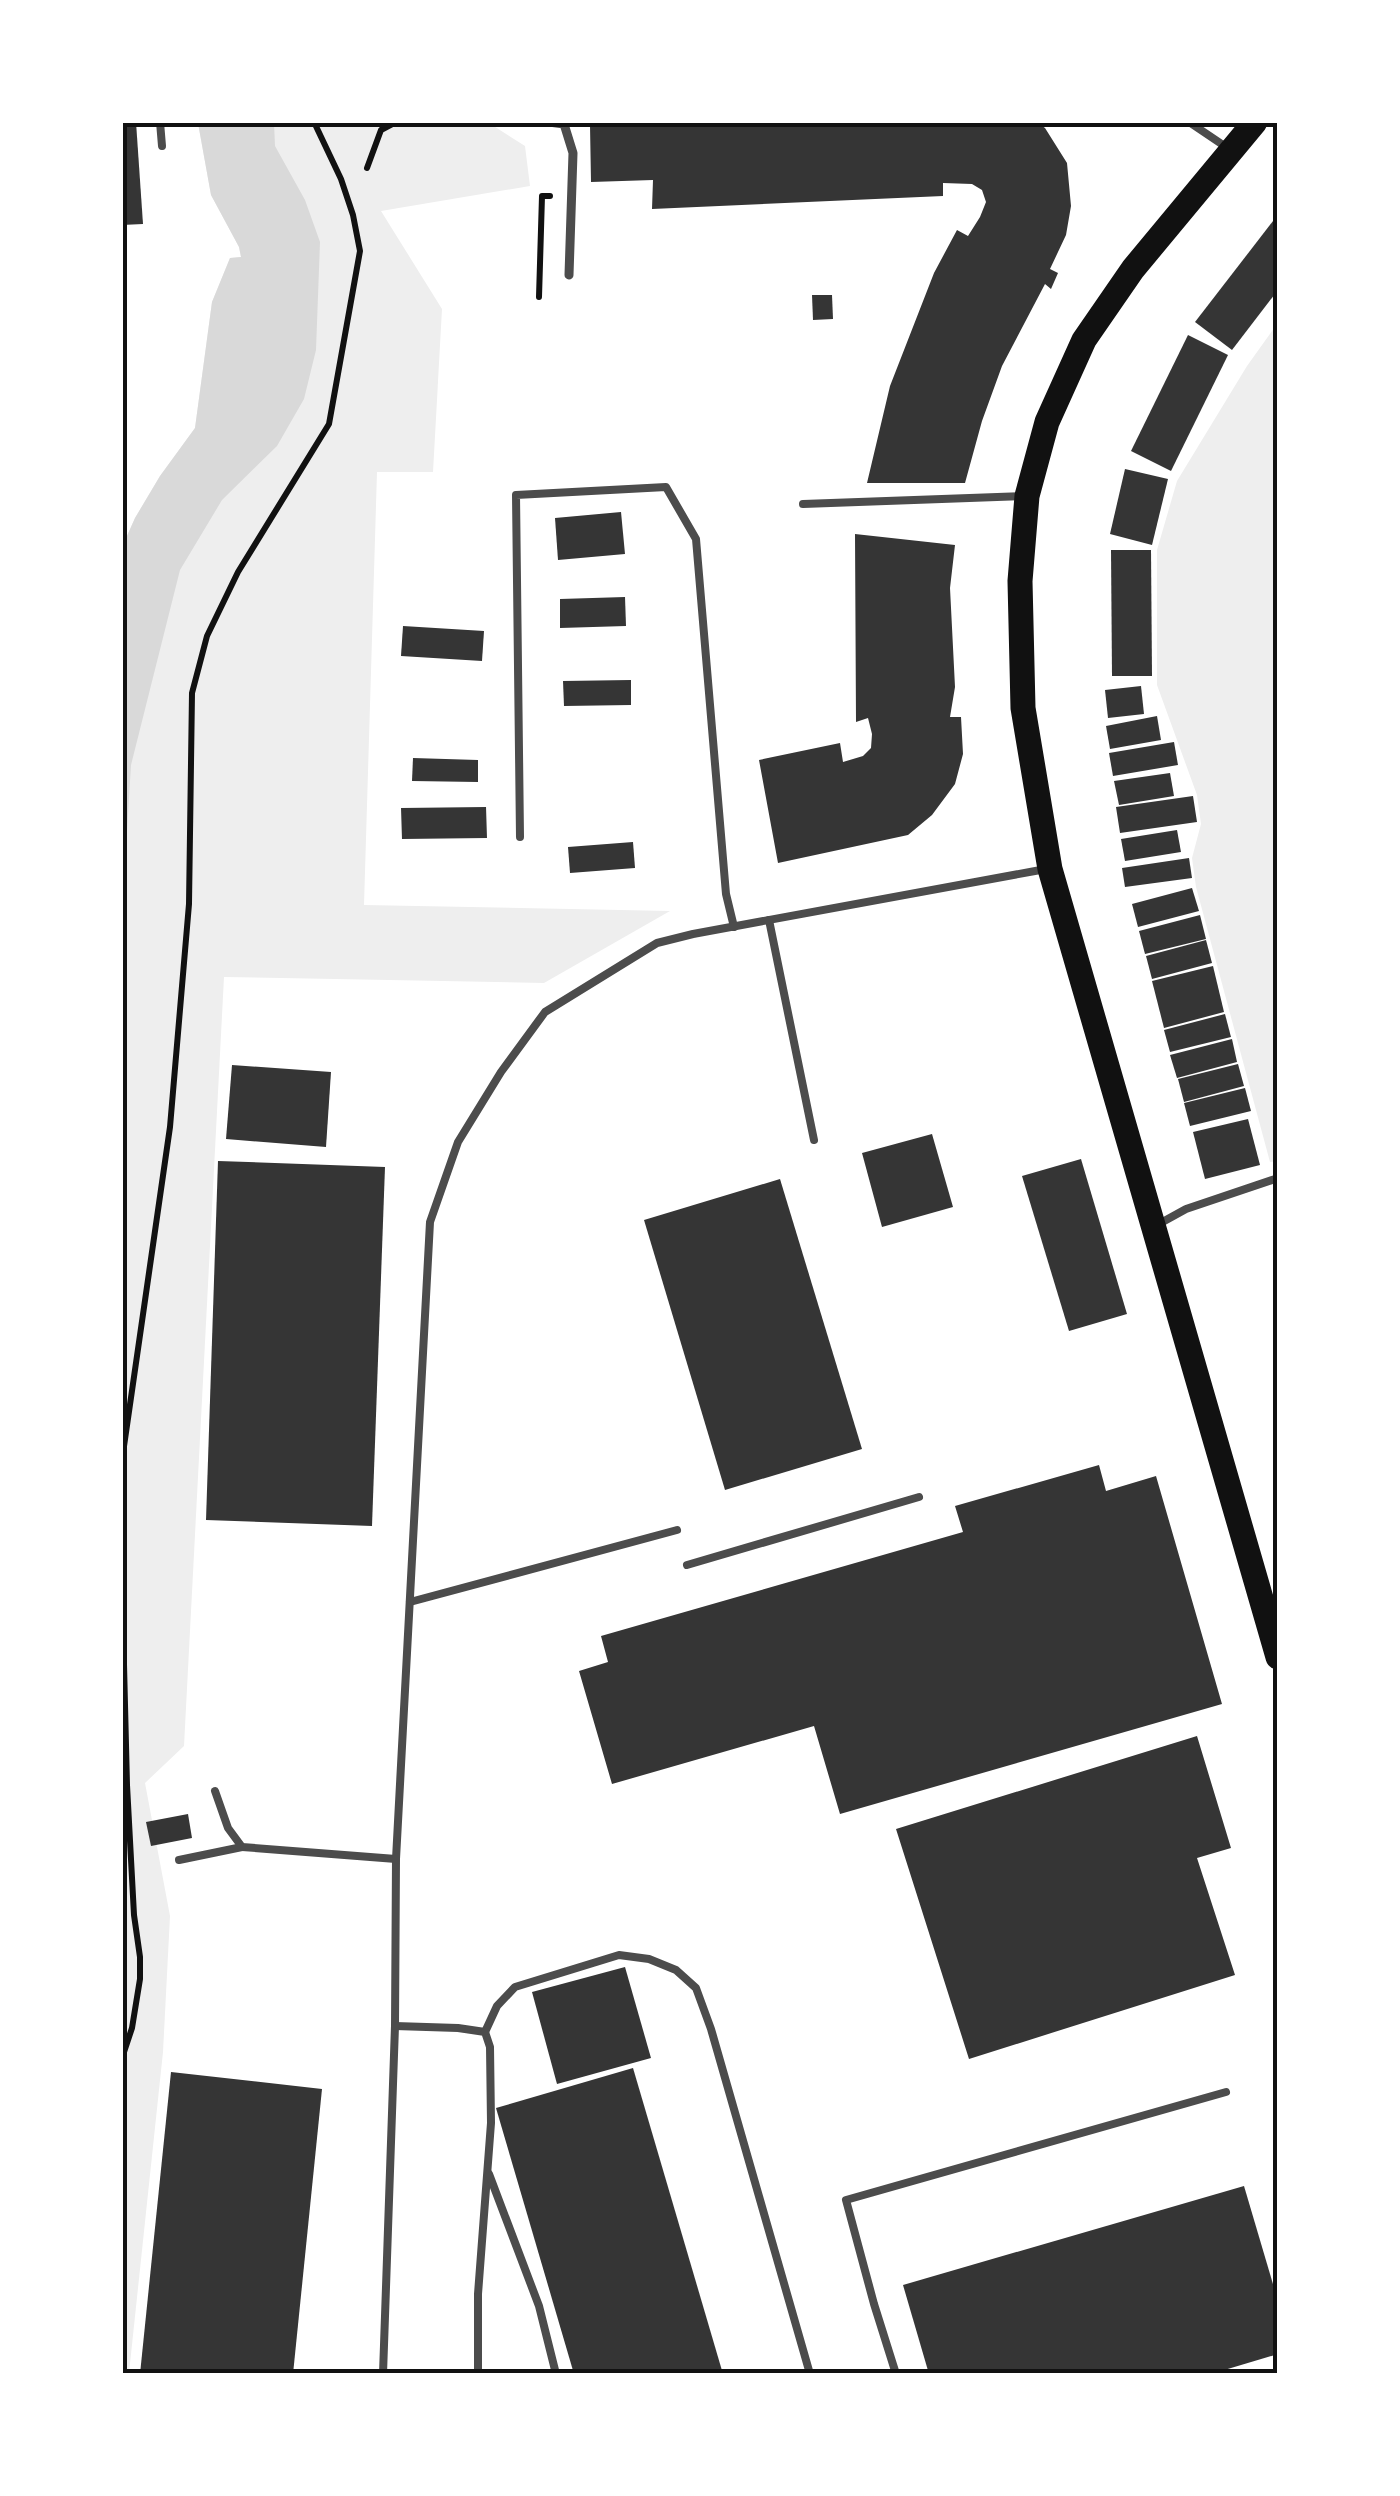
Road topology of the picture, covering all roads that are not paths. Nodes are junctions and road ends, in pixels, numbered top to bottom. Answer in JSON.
{"nodes":[{"id":1,"x":160,"y":122,"type":"edge"},
{"id":2,"x":549,"y":122,"type":"edge"},
{"id":3,"x":1189,"y":122,"type":"edge"},
{"id":4,"x":1255,"y":122,"type":"edge"},
{"id":5,"x":162,"y":146,"type":"dead end"},
{"id":6,"x":1232,"y":151,"type":"junction"},
{"id":7,"x":569,"y":275,"type":"dead end"},
{"id":8,"x":1027,"y":496,"type":"junction"},
{"id":9,"x":803,"y":504,"type":"dead end"},
{"id":10,"x":520,"y":837,"type":"dead end"},
{"id":11,"x":1050,"y":868,"type":"junction"},
{"id":12,"x":769,"y":920,"type":"junction"},
{"id":13,"x":734,"y":927,"type":"junction"},
{"id":14,"x":814,"y":1140,"type":"dead end"},
{"id":15,"x":1278,"y":1178,"type":"edge"},
{"id":16,"x":1152,"y":1228,"type":"junction"},
{"id":17,"x":920,"y":1497,"type":"dead end"},
{"id":18,"x":676,"y":1530,"type":"dead end"},
{"id":19,"x":687,"y":1565,"type":"dead end"},
{"id":20,"x":410,"y":1602,"type":"junction"},
{"id":21,"x":1278,"y":1657,"type":"edge"},
{"id":22,"x":215,"y":1791,"type":"dead end"},
{"id":23,"x":242,"y":1847,"type":"junction"},
{"id":24,"x":396,"y":1859,"type":"junction"},
{"id":25,"x":178,"y":1860,"type":"dead end"},
{"id":26,"x":396,"y":2026,"type":"junction"},
{"id":27,"x":484,"y":2032,"type":"junction"},
{"id":28,"x":1226,"y":2092,"type":"dead end"},
{"id":29,"x":487,"y":2170,"type":"junction"},
{"id":30,"x":383,"y":2374,"type":"edge"},
{"id":31,"x":478,"y":2374,"type":"edge"},
{"id":32,"x":556,"y":2374,"type":"edge"},
{"id":33,"x":810,"y":2374,"type":"edge"},
{"id":34,"x":896,"y":2374,"type":"edge"}],
"edges":[{"from":1,"to":5,"type":"lane"},
{"from":2,"to":7,"type":"street"},
{"from":3,"to":6,"type":"lane"},
{"from":4,"to":6,"type":"main road"},
{"from":6,"to":8,"type":"main road"},
{"from":8,"to":9,"type":"lane"},
{"from":8,"to":11,"type":"main road"},
{"from":10,"to":13,"type":"lane"},
{"from":11,"to":12,"type":"lane"},
{"from":11,"to":16,"type":"main road"},
{"from":12,"to":13,"type":"lane"},
{"from":12,"to":14,"type":"lane"},
{"from":13,"to":20,"type":"lane"},
{"from":15,"to":16,"type":"lane"},
{"from":16,"to":21,"type":"main road"},
{"from":17,"to":19,"type":"lane"},
{"from":18,"to":20,"type":"lane"},
{"from":20,"to":24,"type":"lane"},
{"from":22,"to":23,"type":"lane"},
{"from":23,"to":24,"type":"lane"},
{"from":23,"to":25,"type":"lane"},
{"from":24,"to":26,"type":"lane"},
{"from":26,"to":27,"type":"lane"},
{"from":26,"to":30,"type":"lane"},
{"from":27,"to":29,"type":"lane"},
{"from":27,"to":33,"type":"lane"},
{"from":28,"to":34,"type":"lane"},
{"from":29,"to":31,"type":"lane"},
{"from":29,"to":32,"type":"lane"}]}
